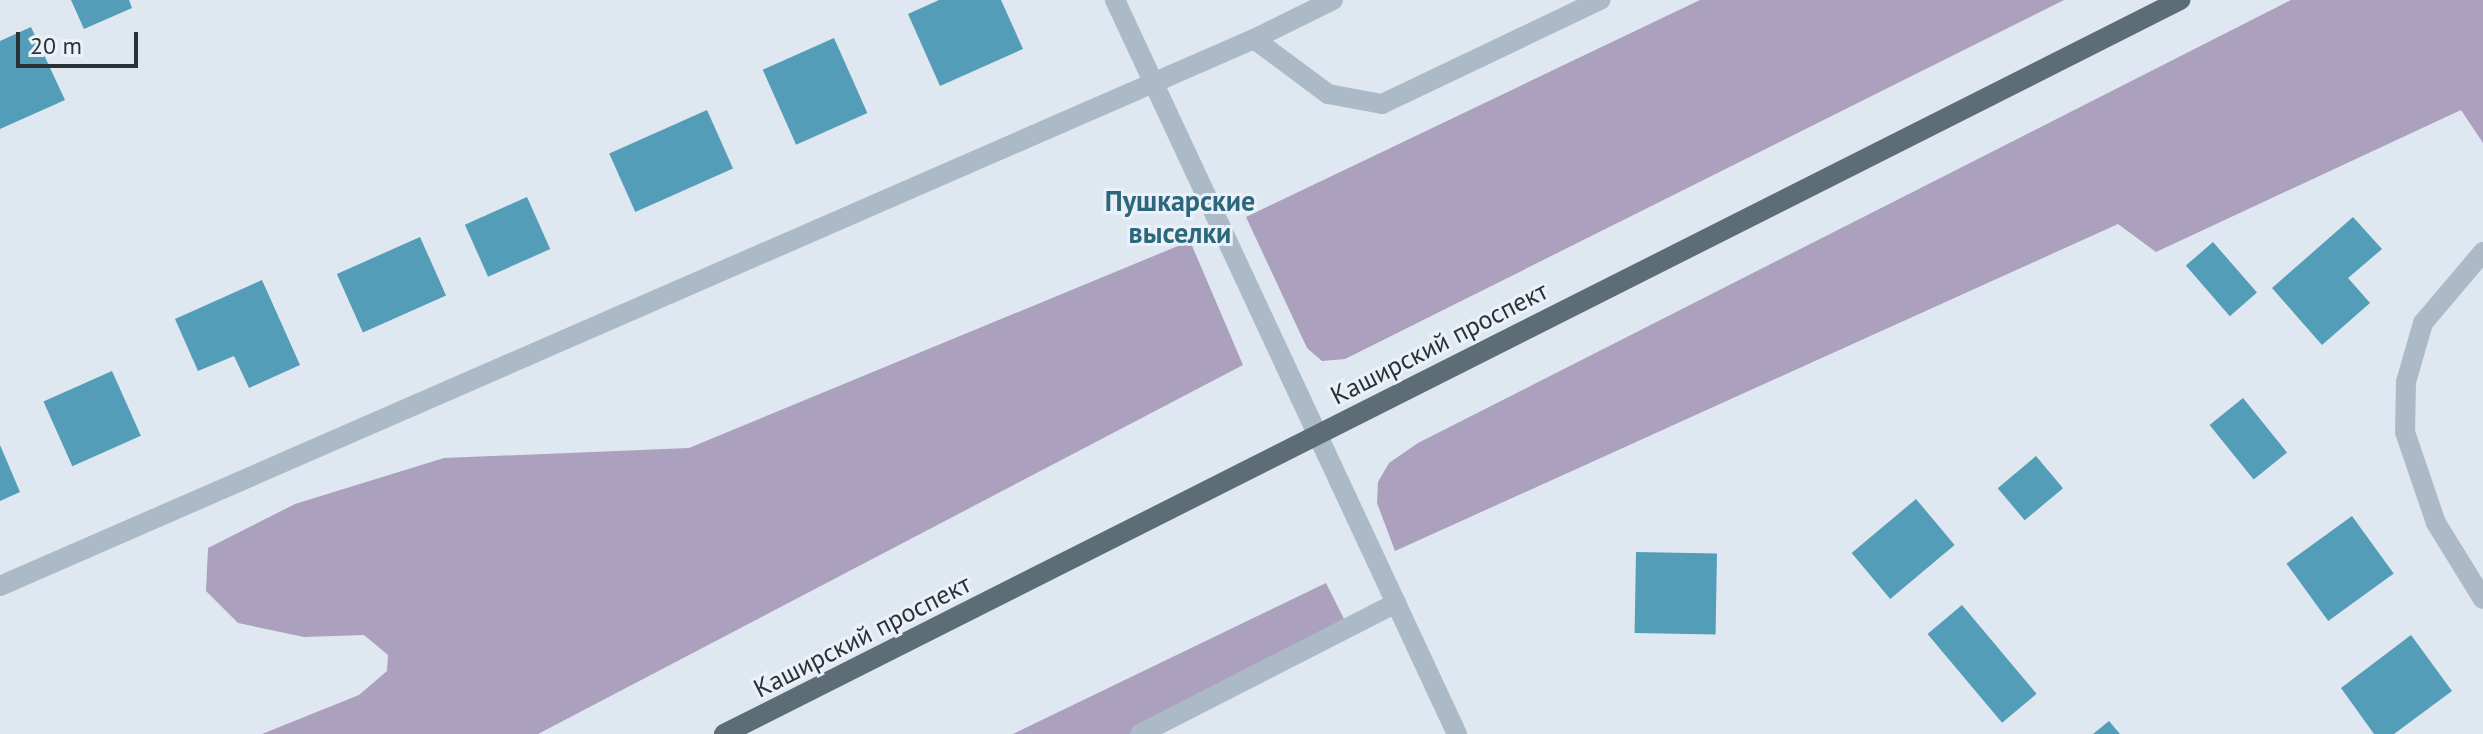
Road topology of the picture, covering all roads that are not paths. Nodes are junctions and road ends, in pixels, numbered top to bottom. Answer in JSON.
{"nodes":[{"id":1,"x":1115,"y":0,"type":"edge"},
{"id":2,"x":1333,"y":0,"type":"edge"},
{"id":3,"x":1600,"y":0,"type":"edge"},
{"id":4,"x":2180,"y":0,"type":"edge"},
{"id":5,"x":1254,"y":39,"type":"junction"},
{"id":6,"x":1153,"y":85,"type":"junction"},
{"id":7,"x":2483,"y":252,"type":"edge"},
{"id":8,"x":1318,"y":436,"type":"junction"},
{"id":9,"x":0,"y":586,"type":"edge"},
{"id":10,"x":2483,"y":599,"type":"edge"},
{"id":11,"x":1396,"y":603,"type":"junction"},
{"id":12,"x":724,"y":734,"type":"edge"},
{"id":13,"x":1140,"y":734,"type":"edge"},
{"id":14,"x":1457,"y":734,"type":"edge"}],
"edges":[{"from":1,"to":6,"type":"street"},
{"from":2,"to":5,"type":"street"},
{"from":3,"to":5,"type":"street"},
{"from":4,"to":8,"type":"main road","name":"Каширский проспект"},
{"from":5,"to":6,"type":"street"},
{"from":6,"to":8,"type":"street"},
{"from":6,"to":9,"type":"street"},
{"from":7,"to":10,"type":"street"},
{"from":8,"to":11,"type":"street"},
{"from":8,"to":12,"type":"main road","name":"Каширский проспект"},
{"from":11,"to":13,"type":"street"},
{"from":11,"to":14,"type":"street"}]}
